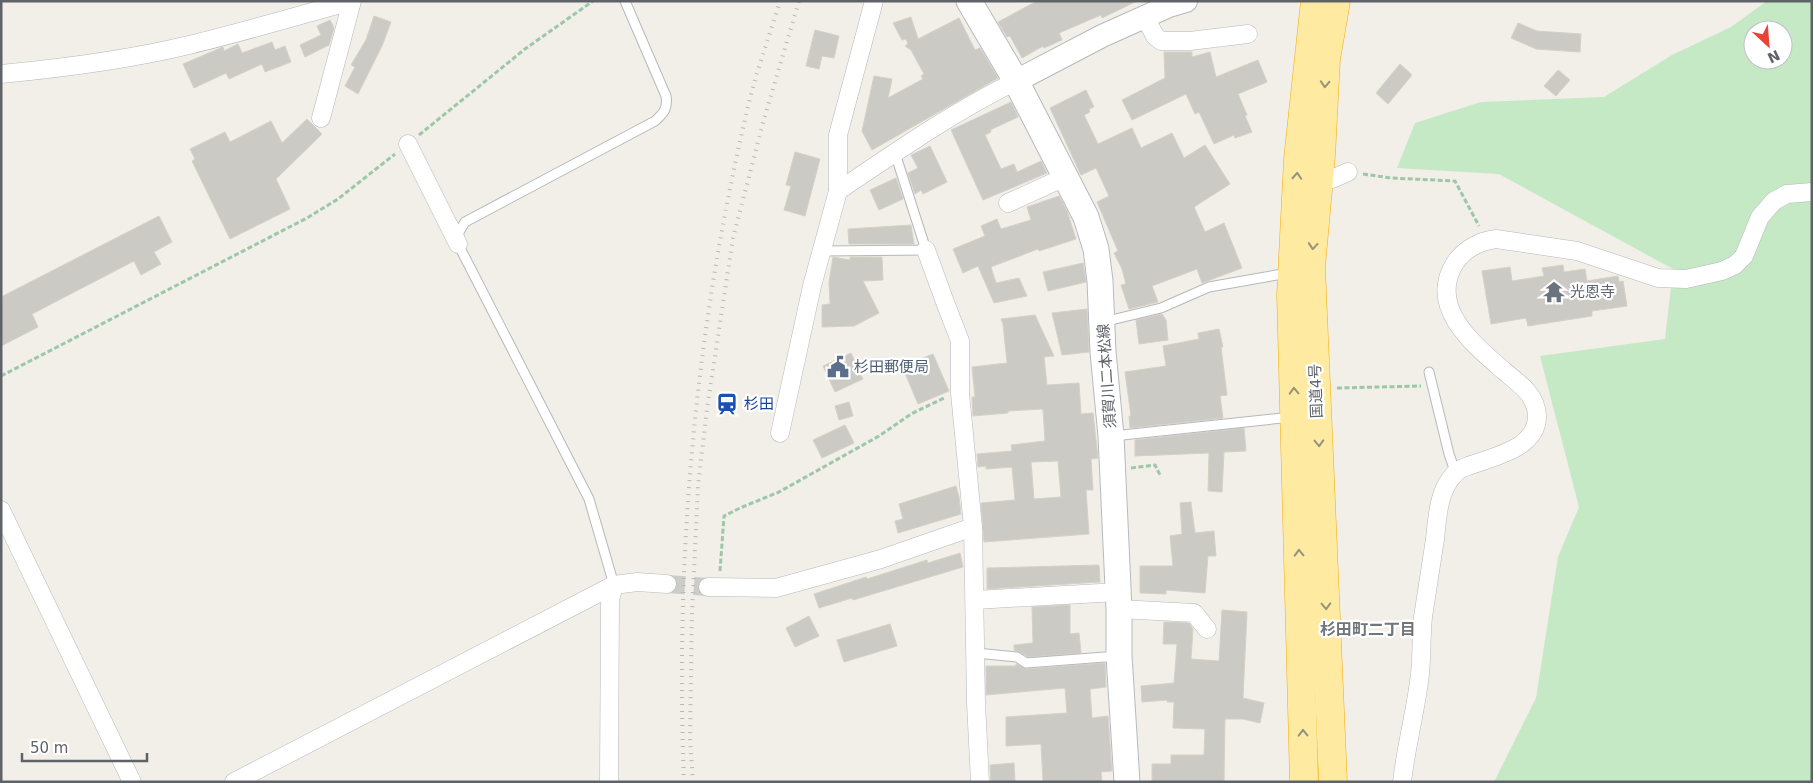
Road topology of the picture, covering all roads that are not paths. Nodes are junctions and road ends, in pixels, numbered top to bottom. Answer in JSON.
{"nodes":[{"id":1,"x":351,"y":1,"type":"edge"},
{"id":2,"x":625,"y":1,"type":"edge"},
{"id":3,"x":874,"y":1,"type":"edge"},
{"id":4,"x":969,"y":1,"type":"edge"},
{"id":5,"x":1186,"y":1,"type":"edge"},
{"id":6,"x":1315,"y":1,"type":"edge"},
{"id":7,"x":1336,"y":1,"type":"edge"},
{"id":8,"x":1145,"y":17,"type":"junction"},
{"id":9,"x":1248,"y":34,"type":"dead end"},
{"id":10,"x":1,"y":74,"type":"edge"},
{"id":11,"x":1016,"y":81,"type":"junction"},
{"id":12,"x":321,"y":118,"type":"dead end"},
{"id":13,"x":408,"y":144,"type":"road end"},
{"id":14,"x":894,"y":153,"type":"junction"},
{"id":15,"x":1348,"y":172,"type":"road end"},
{"id":16,"x":1066,"y":177,"type":"junction"},
{"id":17,"x":1319,"y":178,"type":"junction"},
{"id":18,"x":838,"y":192,"type":"junction"},
{"id":19,"x":1812,"y":192,"type":"edge"},
{"id":20,"x":1008,"y":203,"type":"dead end"},
{"id":21,"x":458,"y":244,"type":"junction"},
{"id":22,"x":926,"y":250,"type":"junction"},
{"id":23,"x":822,"y":251,"type":"junction"},
{"id":24,"x":1292,"y":272,"type":"junction"},
{"id":25,"x":1103,"y":322,"type":"junction"},
{"id":26,"x":1429,"y":372,"type":"dead end"},
{"id":27,"x":1295,"y":417,"type":"junction"},
{"id":28,"x":780,"y":434,"type":"dead end"},
{"id":29,"x":1111,"y":436,"type":"junction"},
{"id":30,"x":1456,"y":474,"type":"junction"},
{"id":31,"x":1,"y":510,"type":"edge"},
{"id":32,"x":973,"y":528,"type":"junction"},
{"id":33,"x":667,"y":584,"type":"tunnel mouth"},
{"id":34,"x":614,"y":585,"type":"junction"},
{"id":35,"x":713,"y":587,"type":"tunnel mouth"},
{"id":36,"x":974,"y":600,"type":"junction"},
{"id":37,"x":1119,"y":601,"type":"junction"},
{"id":38,"x":1207,"y":630,"type":"dead end"},
{"id":39,"x":976,"y":653,"type":"junction"},
{"id":40,"x":1119,"y":656,"type":"junction"},
{"id":41,"x":132,"y":782,"type":"edge"},
{"id":42,"x":234,"y":782,"type":"edge"},
{"id":43,"x":609,"y":782,"type":"edge"},
{"id":44,"x":980,"y":782,"type":"edge"},
{"id":45,"x":1127,"y":782,"type":"edge"},
{"id":46,"x":1304,"y":782,"type":"edge"},
{"id":47,"x":1333,"y":782,"type":"edge"},
{"id":48,"x":1402,"y":782,"type":"edge"}],
"edges":[{"from":1,"to":10,"type":"street"},
{"from":1,"to":12,"type":"street"},
{"from":2,"to":21,"type":"lane"},
{"from":3,"to":18,"type":"street"},
{"from":4,"to":11,"type":"main road","name":"須賀川二本松線"},
{"from":5,"to":8,"type":"street"},
{"from":24,"to":6,"type":"highway","name":"国道4号","one_way":true},
{"from":7,"to":17,"type":"highway","name":"国道4号","one_way":true},
{"from":8,"to":9,"type":"street"},
{"from":8,"to":11,"type":"street"},
{"from":11,"to":14,"type":"street"},
{"from":11,"to":16,"type":"main road","name":"須賀川二本松線"},
{"from":13,"to":21,"type":"street"},
{"from":14,"to":18,"type":"street"},
{"from":14,"to":22,"type":"lane"},
{"from":15,"to":17,"type":"street"},
{"from":16,"to":20,"type":"street"},
{"from":16,"to":25,"type":"main road","name":"須賀川二本松線"},
{"from":17,"to":47,"type":"highway","name":"国道4号","one_way":true},
{"from":18,"to":23,"type":"street"},
{"from":19,"to":30,"type":"street"},
{"from":21,"to":34,"type":"lane"},
{"from":22,"to":23,"type":"lane"},
{"from":22,"to":32,"type":"street"},
{"from":23,"to":28,"type":"street"},
{"from":24,"to":25,"type":"lane"},
{"from":27,"to":24,"type":"highway","name":"国道4号","one_way":true},
{"from":25,"to":29,"type":"main road","name":"須賀川二本松線"},
{"from":26,"to":30,"type":"lane"},
{"from":27,"to":29,"type":"lane"},
{"from":46,"to":27,"type":"highway","name":"国道4号","one_way":true},
{"from":29,"to":37,"type":"main road","name":"須賀川二本松線"},
{"from":30,"to":48,"type":"street"},
{"from":31,"to":41,"type":"street"},
{"from":32,"to":35,"type":"street"},
{"from":32,"to":36,"type":"street"},
{"from":33,"to":34,"type":"street"},
{"from":34,"to":42,"type":"street"},
{"from":34,"to":43,"type":"street"},
{"from":36,"to":37,"type":"street"},
{"from":36,"to":39,"type":"street"},
{"from":37,"to":38,"type":"street"},
{"from":37,"to":40,"type":"main road","name":"須賀川二本松線"},
{"from":39,"to":40,"type":"lane"},
{"from":39,"to":44,"type":"street"},
{"from":40,"to":45,"type":"main road","name":"須賀川二本松線"}]}
